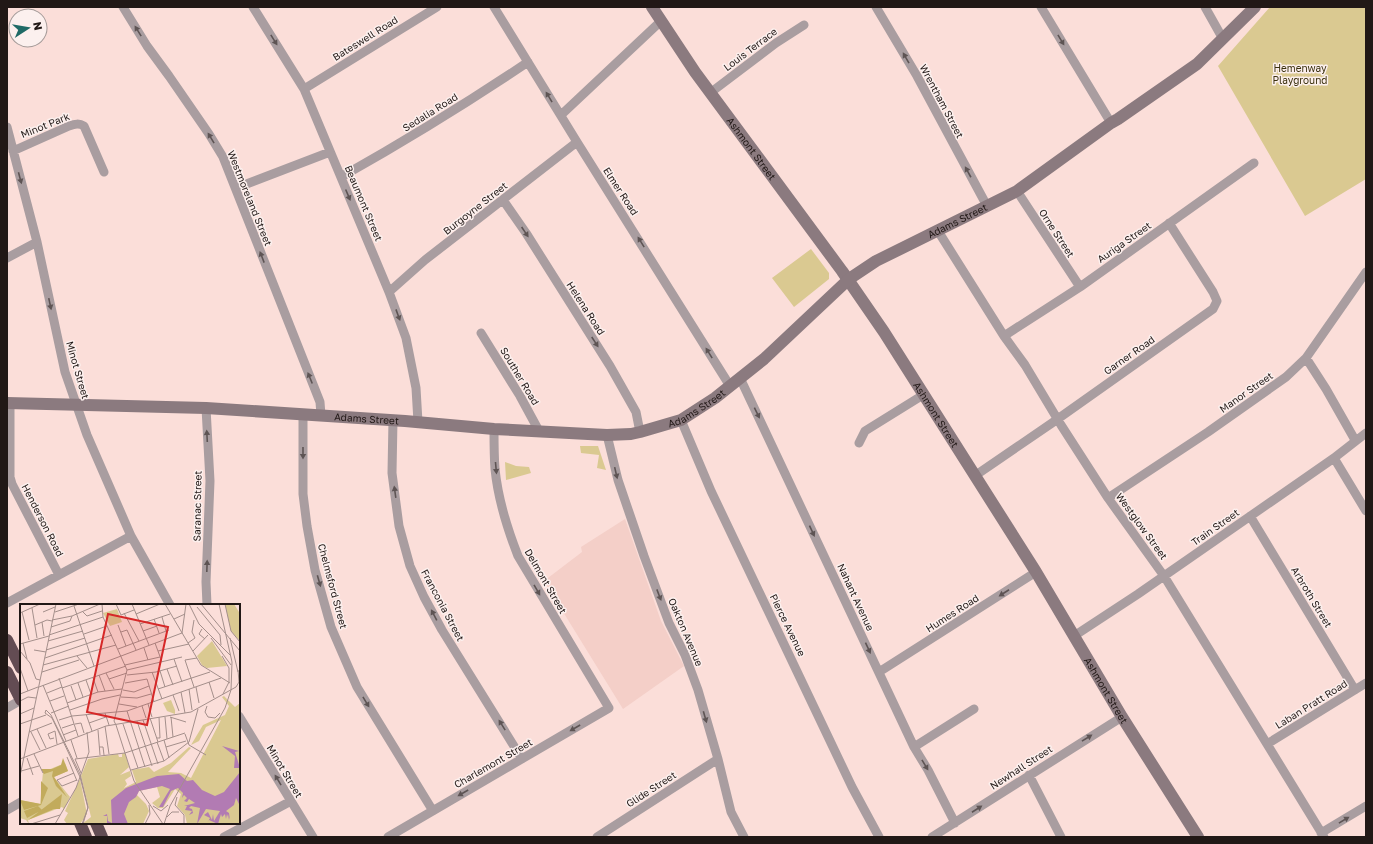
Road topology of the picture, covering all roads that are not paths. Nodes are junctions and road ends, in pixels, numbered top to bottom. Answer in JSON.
{"nodes":[{"id":1,"x":123,"y":7,"type":"edge"},
{"id":2,"x":253,"y":7,"type":"edge"},
{"id":3,"x":437,"y":7,"type":"edge"},
{"id":4,"x":494,"y":7,"type":"edge"},
{"id":5,"x":652,"y":7,"type":"edge"},
{"id":6,"x":876,"y":7,"type":"edge"},
{"id":7,"x":1041,"y":7,"type":"edge"},
{"id":8,"x":1205,"y":7,"type":"edge"},
{"id":9,"x":1255,"y":7,"type":"edge"},
{"id":10,"x":661,"y":21,"type":"junction"},
{"id":11,"x":804,"y":24,"type":"dead end"},
{"id":12,"x":1223,"y":39,"type":"junction"},
{"id":13,"x":528,"y":62,"type":"junction"},
{"id":14,"x":304,"y":89,"type":"junction"},
{"id":15,"x":710,"y":93,"type":"junction"},
{"id":16,"x":561,"y":115,"type":"junction"},
{"id":17,"x":1111,"y":123,"type":"junction"},
{"id":18,"x":7,"y":127,"type":"edge"},
{"id":19,"x":576,"y":142,"type":"junction"},
{"id":20,"x":13,"y":151,"type":"junction"},
{"id":21,"x":330,"y":152,"type":"junction"},
{"id":22,"x":1254,"y":163,"type":"dead end"},
{"id":23,"x":104,"y":172,"type":"dead end"},
{"id":24,"x":341,"y":178,"type":"junction"},
{"id":25,"x":236,"y":188,"type":"junction"},
{"id":26,"x":1017,"y":191,"type":"junction"},
{"id":27,"x":503,"y":200,"type":"junction"},
{"id":28,"x":987,"y":206,"type":"junction"},
{"id":29,"x":1169,"y":223,"type":"junction"},
{"id":30,"x":938,"y":231,"type":"junction"},
{"id":31,"x":36,"y":242,"type":"junction"},
{"id":32,"x":7,"y":258,"type":"edge"},
{"id":33,"x":1366,"y":272,"type":"edge"},
{"id":34,"x":849,"y":279,"type":"junction"},
{"id":35,"x":1080,"y":287,"type":"junction"},
{"id":36,"x":389,"y":292,"type":"junction"},
{"id":37,"x":481,"y":333,"type":"dead end"},
{"id":38,"x":1004,"y":336,"type":"junction"},
{"id":39,"x":1306,"y":358,"type":"junction"},
{"id":40,"x":740,"y":378,"type":"junction"},
{"id":41,"x":730,"y":386,"type":"junction"},
{"id":42,"x":923,"y":395,"type":"junction"},
{"id":43,"x":8,"y":403,"type":"edge"},
{"id":44,"x":76,"y":405,"type":"junction"},
{"id":45,"x":206,"y":408,"type":"junction"},
{"id":46,"x":303,"y":414,"type":"junction"},
{"id":47,"x":321,"y":415,"type":"junction"},
{"id":48,"x":1057,"y":419,"type":"junction"},
{"id":49,"x":393,"y":420,"type":"junction"},
{"id":50,"x":682,"y":420,"type":"junction"},
{"id":51,"x":418,"y":422,"type":"junction"},
{"id":52,"x":494,"y":429,"type":"junction"},
{"id":53,"x":539,"y":431,"type":"junction"},
{"id":54,"x":640,"y":432,"type":"junction"},
{"id":55,"x":1366,"y":433,"type":"edge"},
{"id":56,"x":607,"y":435,"type":"junction"},
{"id":57,"x":1355,"y":440,"type":"junction"},
{"id":58,"x":859,"y":443,"type":"dead end"},
{"id":59,"x":1334,"y":458,"type":"junction"},
{"id":60,"x":976,"y":475,"type":"junction"},
{"id":61,"x":1108,"y":498,"type":"junction"},
{"id":62,"x":1366,"y":511,"type":"edge"},
{"id":63,"x":1250,"y":516,"type":"junction"},
{"id":64,"x":131,"y":536,"type":"junction"},
{"id":65,"x":1036,"y":572,"type":"junction"},
{"id":66,"x":59,"y":575,"type":"junction"},
{"id":67,"x":1164,"y":576,"type":"junction"},
{"id":68,"x":7,"y":603,"type":"edge"},
{"id":69,"x":169,"y":604,"type":"edge"},
{"id":70,"x":207,"y":604,"type":"edge"},
{"id":71,"x":1074,"y":636,"type":"junction"},
{"id":72,"x":7,"y":640,"type":"edge"},
{"id":73,"x":20,"y":666,"type":"edge"},
{"id":74,"x":7,"y":672,"type":"edge"},
{"id":75,"x":879,"y":672,"type":"junction"},
{"id":76,"x":1366,"y":684,"type":"edge"},
{"id":77,"x":1355,"y":690,"type":"junction"},
{"id":78,"x":20,"y":698,"type":"edge"},
{"id":79,"x":20,"y":701,"type":"edge"},
{"id":80,"x":7,"y":708,"type":"edge"},
{"id":81,"x":609,"y":708,"type":"joint"},
{"id":82,"x":974,"y":709,"type":"dead end"},
{"id":83,"x":1122,"y":717,"type":"junction"},
{"id":84,"x":242,"y":726,"type":"edge"},
{"id":85,"x":1267,"y":744,"type":"junction"},
{"id":86,"x":914,"y":747,"type":"junction"},
{"id":87,"x":522,"y":759,"type":"junction"},
{"id":88,"x":718,"y":759,"type":"junction"},
{"id":89,"x":1029,"y":776,"type":"junction"},
{"id":90,"x":291,"y":801,"type":"junction"},
{"id":91,"x":20,"y":803,"type":"edge"},
{"id":92,"x":1366,"y":806,"type":"edge"},
{"id":93,"x":7,"y":810,"type":"edge"},
{"id":94,"x":433,"y":811,"type":"junction"},
{"id":95,"x":955,"y":823,"type":"junction"},
{"id":96,"x":80,"y":824,"type":"edge"},
{"id":97,"x":96,"y":824,"type":"edge"},
{"id":98,"x":1323,"y":835,"type":"edge"},
{"id":99,"x":86,"y":837,"type":"edge"},
{"id":100,"x":102,"y":837,"type":"edge"},
{"id":101,"x":224,"y":837,"type":"edge"},
{"id":102,"x":313,"y":837,"type":"edge"},
{"id":103,"x":388,"y":837,"type":"edge"},
{"id":104,"x":597,"y":837,"type":"edge"},
{"id":105,"x":744,"y":837,"type":"edge"},
{"id":106,"x":879,"y":837,"type":"edge"},
{"id":107,"x":932,"y":837,"type":"edge"},
{"id":108,"x":1061,"y":837,"type":"edge"},
{"id":109,"x":1198,"y":837,"type":"edge"}],
"edges":[{"from":25,"to":1,"type":"street","name":"Westmoreland Street","one_way":true},
{"from":2,"to":14,"type":"street","name":"Beaumont Street","one_way":true},
{"from":3,"to":14,"type":"street","name":"Bateswell Road"},
{"from":4,"to":13,"type":"street","name":"Elmer Road"},
{"from":5,"to":10,"type":"main road","name":"Ashmont Street"},
{"from":28,"to":6,"type":"street","name":"Wrentham Street","one_way":true},
{"from":7,"to":17,"type":"street","one_way":true},
{"from":8,"to":12,"type":"street"},
{"from":9,"to":12,"type":"main road","name":"Adams Street"},
{"from":10,"to":15,"type":"main road","name":"Ashmont Street"},
{"from":10,"to":16,"type":"street"},
{"from":11,"to":15,"type":"street","name":"Louis Terrace"},
{"from":12,"to":17,"type":"main road","name":"Adams Street"},
{"from":16,"to":13,"type":"street","name":"Elmer Road","one_way":true},
{"from":13,"to":24,"type":"street","name":"Sedalia Road"},
{"from":14,"to":21,"type":"street","name":"Beaumont Street"},
{"from":15,"to":34,"type":"main road","name":"Ashmont Street"},
{"from":16,"to":19,"type":"street","name":"Elmer Road"},
{"from":17,"to":26,"type":"main road","name":"Adams Street"},
{"from":18,"to":20,"type":"street","name":"Minot Street"},
{"from":19,"to":27,"type":"street","name":"Burgoyne Street"},
{"from":41,"to":19,"type":"street","name":"Elmer Road","one_way":true},
{"from":20,"to":23,"type":"street","name":"Minot Park"},
{"from":20,"to":31,"type":"street","name":"Minot Street","one_way":true},
{"from":21,"to":24,"type":"street","name":"Beaumont Street"},
{"from":21,"to":25,"type":"street"},
{"from":22,"to":29,"type":"street","name":"Auriga Street"},
{"from":24,"to":36,"type":"street","name":"Beaumont Street","one_way":true},
{"from":47,"to":25,"type":"street","name":"Westmoreland Street","one_way":true},
{"from":26,"to":28,"type":"main road","name":"Adams Street"},
{"from":26,"to":35,"type":"street","name":"Orne Street"},
{"from":27,"to":36,"type":"street","name":"Burgoyne Street"},
{"from":27,"to":54,"type":"street","name":"Helena Road","one_way":true},
{"from":28,"to":30,"type":"main road","name":"Adams Street"},
{"from":29,"to":35,"type":"street","name":"Auriga Street"},
{"from":29,"to":48,"type":"street","name":"Garner Road"},
{"from":30,"to":34,"type":"main road","name":"Adams Street"},
{"from":30,"to":38,"type":"street","name":"Westglow Street"},
{"from":31,"to":32,"type":"street"},
{"from":31,"to":44,"type":"street","name":"Minot Street","one_way":true},
{"from":33,"to":39,"type":"street","name":"Manor Street"},
{"from":34,"to":40,"type":"main road","name":"Adams Street"},
{"from":34,"to":42,"type":"main road","name":"Ashmont Street"},
{"from":35,"to":38,"type":"street","name":"Auriga Street"},
{"from":36,"to":51,"type":"street","name":"Beaumont Street","one_way":true},
{"from":37,"to":53,"type":"street","name":"Souther Road"},
{"from":38,"to":48,"type":"street","name":"Westglow Street"},
{"from":39,"to":57,"type":"street"},
{"from":39,"to":61,"type":"street","name":"Manor Street"},
{"from":40,"to":41,"type":"main road","name":"Adams Street"},
{"from":40,"to":75,"type":"street","name":"Nahant Avenue","one_way":true},
{"from":41,"to":50,"type":"main road","name":"Adams Street"},
{"from":42,"to":58,"type":"street"},
{"from":42,"to":60,"type":"main road","name":"Ashmont Street"},
{"from":43,"to":44,"type":"main road","name":"Adams Street"},
{"from":43,"to":66,"type":"street","name":"Henderson Road"},
{"from":44,"to":45,"type":"main road","name":"Adams Street"},
{"from":44,"to":64,"type":"street","name":"Minot Street"},
{"from":45,"to":46,"type":"main road","name":"Adams Street"},
{"from":70,"to":45,"type":"street","name":"Saranac Street","one_way":true},
{"from":46,"to":47,"type":"main road","name":"Adams Street"},
{"from":46,"to":94,"type":"street","name":"Chelmsford Street","one_way":true},
{"from":47,"to":49,"type":"main road","name":"Adams Street"},
{"from":48,"to":60,"type":"street","name":"Garner Road"},
{"from":48,"to":61,"type":"street","name":"Westglow Street"},
{"from":49,"to":51,"type":"main road","name":"Adams Street"},
{"from":87,"to":49,"type":"street","name":"Franconia Street","one_way":true},
{"from":50,"to":54,"type":"main road","name":"Adams Street"},
{"from":50,"to":106,"type":"street","name":"Pierce Avenue"},
{"from":51,"to":52,"type":"main road","name":"Adams Street"},
{"from":52,"to":53,"type":"main road","name":"Adams Street"},
{"from":52,"to":81,"type":"street","name":"Delmont Street","one_way":true},
{"from":53,"to":56,"type":"main road","name":"Adams Street"},
{"from":54,"to":56,"type":"main road","name":"Adams Street"},
{"from":55,"to":57,"type":"street","name":"Train Street"},
{"from":56,"to":88,"type":"street","name":"Oakton Avenue","one_way":true},
{"from":57,"to":59,"type":"street","name":"Train Street"},
{"from":59,"to":62,"type":"street"},
{"from":59,"to":63,"type":"street","name":"Train Street"},
{"from":60,"to":65,"type":"main road","name":"Ashmont Street"},
{"from":61,"to":67,"type":"street","name":"Westglow Street"},
{"from":63,"to":67,"type":"street","name":"Train Street"},
{"from":63,"to":77,"type":"street","name":"Arbroth Street"},
{"from":64,"to":66,"type":"street"},
{"from":64,"to":69,"type":"street","name":"Minot Street"},
{"from":65,"to":71,"type":"main road","name":"Ashmont Street"},
{"from":65,"to":75,"type":"street","name":"Humes Road","one_way":true},
{"from":66,"to":68,"type":"street"},
{"from":67,"to":71,"type":"street","name":"Train Street"},
{"from":67,"to":85,"type":"street","name":"Westglow Street"},
{"from":71,"to":83,"type":"main road","name":"Ashmont Street"},
{"from":72,"to":73,"type":"highway"},
{"from":74,"to":78,"type":"highway"},
{"from":75,"to":86,"type":"street","name":"Nahant Avenue"},
{"from":76,"to":77,"type":"street","name":"Laban Pratt Road"},
{"from":77,"to":85,"type":"street","name":"Laban Pratt Road"},
{"from":79,"to":80,"type":"street"},
{"from":81,"to":87,"type":"street","name":"Charlemont Street","one_way":true},
{"from":82,"to":86,"type":"street"},
{"from":89,"to":83,"type":"street","name":"Newhall Street","one_way":true},
{"from":83,"to":109,"type":"main road","name":"Ashmont Street"},
{"from":90,"to":84,"type":"street","name":"Minot Street","one_way":true},
{"from":85,"to":98,"type":"street","name":"Westglow Street"},
{"from":86,"to":95,"type":"street","name":"Nahant Avenue","one_way":true},
{"from":87,"to":94,"type":"street","name":"Charlemont Street","one_way":true},
{"from":88,"to":104,"type":"street","name":"Glide Street"},
{"from":88,"to":105,"type":"street","name":"Oakton Avenue"},
{"from":95,"to":89,"type":"street","name":"Newhall Street","one_way":true},
{"from":89,"to":108,"type":"street"},
{"from":90,"to":101,"type":"street"},
{"from":90,"to":102,"type":"street","name":"Minot Street"},
{"from":91,"to":93,"type":"street"},
{"from":98,"to":92,"type":"street","one_way":true},
{"from":94,"to":103,"type":"street","name":"Charlemont Street"},
{"from":95,"to":107,"type":"street","name":"Newhall Street"},
{"from":96,"to":99,"type":"highway"},
{"from":97,"to":100,"type":"highway"}]}
